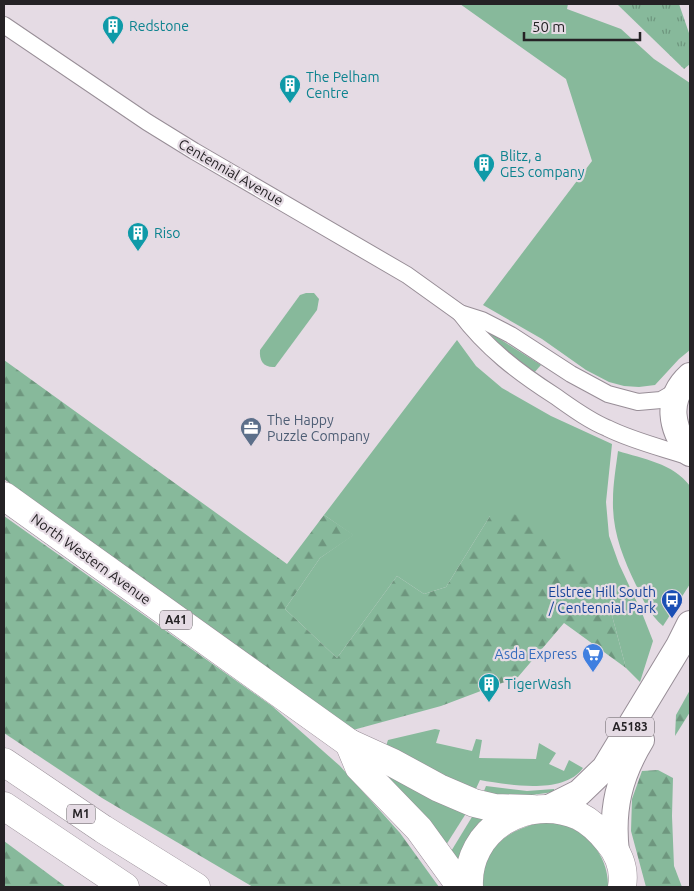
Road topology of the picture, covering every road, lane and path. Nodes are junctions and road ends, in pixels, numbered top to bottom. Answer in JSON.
{"nodes":[{"id":1,"x":4,"y":25,"type":"edge"},
{"id":2,"x":460,"y":313,"type":"junction"},
{"id":3,"x":685,"y":382,"type":"edge"},
{"id":4,"x":690,"y":453,"type":"edge"},
{"id":5,"x":690,"y":457,"type":"edge"},
{"id":6,"x":4,"y":496,"type":"edge"},
{"id":7,"x":690,"y":624,"type":"edge"},
{"id":8,"x":690,"y":658,"type":"edge"},
{"id":9,"x":349,"y":743,"type":"junction"},
{"id":10,"x":4,"y":762,"type":"edge"},
{"id":11,"x":4,"y":806,"type":"edge"},
{"id":12,"x":540,"y":809,"type":"junction"},
{"id":13,"x":616,"y":852,"type":"junction"},
{"id":14,"x":159,"y":865,"type":"junction"},
{"id":15,"x":118,"y":883,"type":"edge"},
{"id":16,"x":624,"y":885,"type":"edge"},
{"id":17,"x":196,"y":887,"type":"edge"},
{"id":18,"x":201,"y":887,"type":"edge"},
{"id":19,"x":462,"y":887,"type":"edge"},
{"id":20,"x":469,"y":887,"type":"edge"}],
"edges":[{"from":1,"to":2,"type":"street","name":"Centennial Avenue"},
{"from":2,"to":3,"type":"street","name":"Centennial Avenue"},
{"from":2,"to":5,"type":"street","name":"Centennial Avenue"},
{"from":3,"to":4,"type":"main road"},
{"from":6,"to":9,"type":"highway","name":"North Western Avenue","number":"A41"},
{"from":7,"to":12,"type":"main road","number":"A5183"},
{"from":8,"to":13,"type":"main road","number":"A5183"},
{"from":9,"to":12,"type":"highway","name":"North Western Avenue","number":"A41"},
{"from":9,"to":19,"type":"highway"},
{"from":10,"to":14,"type":"highway","number":"M1"},
{"from":11,"to":15,"type":"highway"},
{"from":12,"to":13,"type":"highway","name":"North Western Avenue"},
{"from":12,"to":20,"type":"highway"},
{"from":13,"to":16,"type":"highway"},
{"from":14,"to":17,"type":"highway","number":"M1"},
{"from":14,"to":18,"type":"highway","number":"M1"}]}
